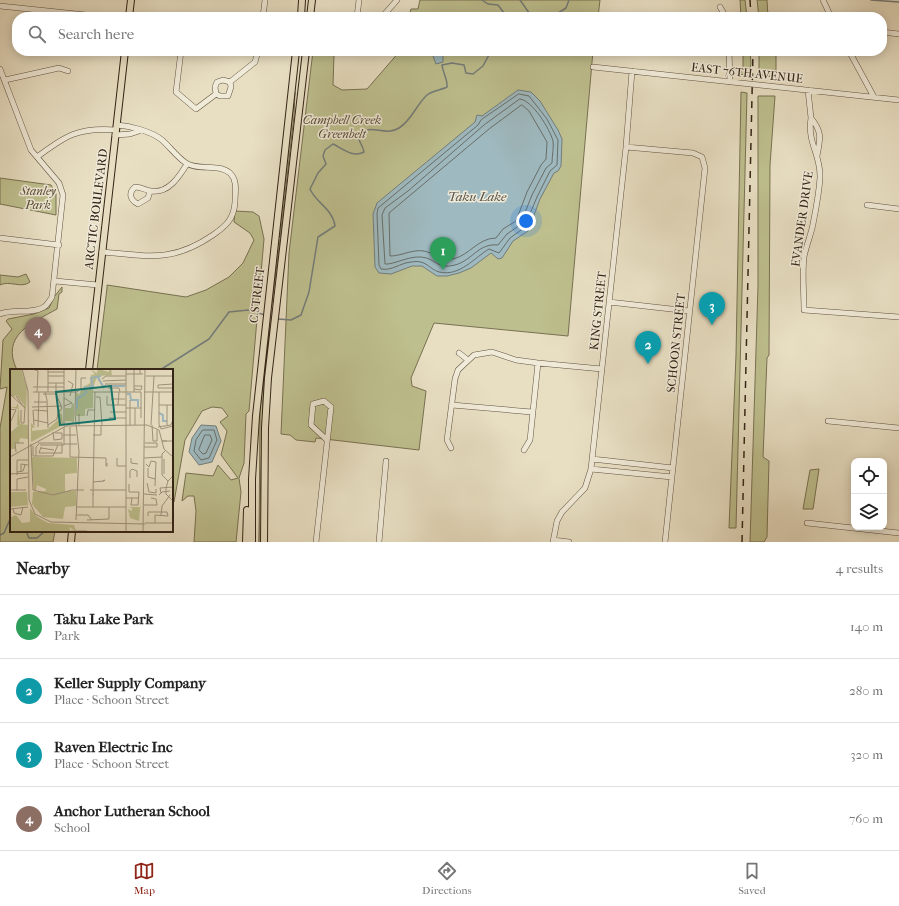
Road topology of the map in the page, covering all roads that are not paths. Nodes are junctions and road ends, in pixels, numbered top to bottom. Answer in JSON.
{"nodes":[{"id":1,"x":131,"y":0,"type":"edge"},
{"id":2,"x":265,"y":0,"type":"edge"},
{"id":3,"x":302,"y":0,"type":"edge"},
{"id":4,"x":312,"y":0,"type":"edge"},
{"id":5,"x":359,"y":0,"type":"edge"},
{"id":6,"x":398,"y":0,"type":"edge"},
{"id":7,"x":823,"y":0,"type":"edge"},
{"id":8,"x":0,"y":6,"type":"edge"},
{"id":9,"x":720,"y":8,"type":"dead end"},
{"id":10,"x":57,"y":12,"type":"edge"},
{"id":11,"x":130,"y":12,"type":"edge"},
{"id":12,"x":264,"y":12,"type":"edge"},
{"id":13,"x":301,"y":12,"type":"edge"},
{"id":14,"x":311,"y":12,"type":"edge"},
{"id":15,"x":358,"y":12,"type":"edge"},
{"id":16,"x":387,"y":12,"type":"edge"},
{"id":17,"x":723,"y":12,"type":"edge"},
{"id":18,"x":829,"y":12,"type":"edge"},
{"id":19,"x":887,"y":33,"type":"edge"},
{"id":20,"x":899,"y":34,"type":"edge"},
{"id":21,"x":124,"y":56,"type":"edge"},
{"id":22,"x":181,"y":56,"type":"edge"},
{"id":23,"x":257,"y":56,"type":"edge"},
{"id":24,"x":295,"y":56,"type":"edge"},
{"id":25,"x":305,"y":56,"type":"edge"},
{"id":26,"x":729,"y":56,"type":"edge"},
{"id":27,"x":852,"y":56,"type":"edge"},
{"id":28,"x":593,"y":67,"type":"dead end"},
{"id":29,"x":0,"y":69,"type":"edge"},
{"id":30,"x":632,"y":71,"type":"junction"},
{"id":31,"x":68,"y":72,"type":"dead end"},
{"id":32,"x":5,"y":80,"type":"junction"},
{"id":33,"x":230,"y":82,"type":"junction"},
{"id":34,"x":730,"y":82,"type":"junction"},
{"id":35,"x":808,"y":90,"type":"junction"},
{"id":36,"x":216,"y":94,"type":"junction"},
{"id":37,"x":874,"y":97,"type":"junction"},
{"id":38,"x":899,"y":100,"type":"edge"},
{"id":39,"x":811,"y":118,"type":"junction"},
{"id":40,"x":116,"y":130,"type":"junction"},
{"id":41,"x":139,"y":131,"type":"junction"},
{"id":42,"x":626,"y":147,"type":"junction"},
{"id":43,"x":817,"y":156,"type":"junction"},
{"id":44,"x":36,"y":157,"type":"junction"},
{"id":45,"x":187,"y":164,"type":"junction"},
{"id":46,"x":150,"y":191,"type":"dead end"},
{"id":47,"x":867,"y":205,"type":"dead end"},
{"id":48,"x":899,"y":209,"type":"edge"},
{"id":49,"x":0,"y":238,"type":"edge"},
{"id":50,"x":59,"y":245,"type":"junction"},
{"id":51,"x":102,"y":252,"type":"junction"},
{"id":52,"x":55,"y":281,"type":"junction"},
{"id":53,"x":98,"y":285,"type":"junction"},
{"id":54,"x":609,"y":302,"type":"junction"},
{"id":55,"x":689,"y":311,"type":"junction"},
{"id":56,"x":0,"y":314,"type":"edge"},
{"id":57,"x":899,"y":317,"type":"edge"},
{"id":58,"x":459,"y":353,"type":"dead end"},
{"id":59,"x":468,"y":360,"type":"junction"},
{"id":60,"x":538,"y":363,"type":"junction"},
{"id":61,"x":89,"y":369,"type":"edge"},
{"id":62,"x":602,"y":369,"type":"junction"},
{"id":63,"x":452,"y":404,"type":"junction"},
{"id":64,"x":532,"y":412,"type":"junction"},
{"id":65,"x":828,"y":420,"type":"dead end"},
{"id":66,"x":899,"y":428,"type":"edge"},
{"id":67,"x":327,"y":440,"type":"junction"},
{"id":68,"x":451,"y":448,"type":"dead end"},
{"id":69,"x":524,"y":450,"type":"dead end"},
{"id":70,"x":592,"y":459,"type":"junction"},
{"id":71,"x":253,"y":461,"type":"junction"},
{"id":72,"x":386,"y":461,"type":"dead end"},
{"id":73,"x":591,"y":468,"type":"junction"},
{"id":74,"x":673,"y":468,"type":"junction"},
{"id":75,"x":672,"y":478,"type":"junction"},
{"id":76,"x":806,"y":523,"type":"dead end"},
{"id":77,"x":72,"y":532,"type":"edge"},
{"id":78,"x":899,"y":532,"type":"edge"},
{"id":79,"x":553,"y":541,"type":"edge"},
{"id":80,"x":71,"y":542,"type":"edge"},
{"id":81,"x":74,"y":542,"type":"edge"},
{"id":82,"x":246,"y":542,"type":"edge"},
{"id":83,"x":252,"y":542,"type":"edge"},
{"id":84,"x":264,"y":542,"type":"edge"},
{"id":85,"x":316,"y":542,"type":"edge"},
{"id":86,"x":379,"y":542,"type":"edge"},
{"id":87,"x":569,"y":542,"type":"edge"},
{"id":88,"x":666,"y":542,"type":"edge"}],
"edges":[{"from":1,"to":11,"type":"main road"},
{"from":2,"to":12,"type":"street"},
{"from":3,"to":13,"type":"main road"},
{"from":4,"to":14,"type":"main road"},
{"from":5,"to":15,"type":"street"},
{"from":6,"to":16,"type":"street"},
{"from":7,"to":18,"type":"street"},
{"from":8,"to":10,"type":"street"},
{"from":9,"to":17,"type":"street"},
{"from":19,"to":20,"type":"street"},
{"from":21,"to":40,"type":"main road","name":"ARCTIC BOULEVARD"},
{"from":22,"to":36,"type":"street"},
{"from":23,"to":33,"type":"street"},
{"from":24,"to":71,"type":"main road","name":"C STREET"},
{"from":25,"to":84,"type":"main road","name":"C STREET"},
{"from":26,"to":34,"type":"street"},
{"from":27,"to":37,"type":"street"},
{"from":28,"to":30,"type":"street","name":"EAST 76TH AVENUE"},
{"from":29,"to":32,"type":"street"},
{"from":30,"to":34,"type":"street","name":"EAST 76TH AVENUE"},
{"from":30,"to":42,"type":"street","name":"KING STREET"},
{"from":31,"to":32,"type":"street"},
{"from":32,"to":44,"type":"street"},
{"from":33,"to":36,"type":"street"},
{"from":33,"to":36,"type":"street"},
{"from":34,"to":35,"type":"street","name":"EAST 76TH AVENUE"},
{"from":35,"to":37,"type":"street","name":"EAST 76TH AVENUE"},
{"from":35,"to":39,"type":"street","name":"EVANDER DRIVE"},
{"from":37,"to":38,"type":"street","name":"EAST 76TH AVENUE"},
{"from":39,"to":43,"type":"street","name":"EVANDER DRIVE"},
{"from":39,"to":43,"type":"street","name":"EVANDER DRIVE"},
{"from":40,"to":41,"type":"street"},
{"from":40,"to":41,"type":"street"},
{"from":40,"to":44,"type":"street"},
{"from":40,"to":51,"type":"main road","name":"ARCTIC BOULEVARD"},
{"from":41,"to":45,"type":"street"},
{"from":42,"to":54,"type":"street","name":"KING STREET"},
{"from":42,"to":55,"type":"street","name":"SCHOON STREET"},
{"from":43,"to":57,"type":"street","name":"EVANDER DRIVE"},
{"from":44,"to":50,"type":"street"},
{"from":45,"to":46,"type":"street"},
{"from":45,"to":51,"type":"street"},
{"from":47,"to":48,"type":"street"},
{"from":49,"to":50,"type":"street"},
{"from":50,"to":52,"type":"street"},
{"from":51,"to":53,"type":"main road","name":"ARCTIC BOULEVARD"},
{"from":52,"to":53,"type":"street"},
{"from":52,"to":56,"type":"street"},
{"from":53,"to":61,"type":"main road","name":"ARCTIC BOULEVARD"},
{"from":54,"to":55,"type":"street"},
{"from":54,"to":62,"type":"street","name":"KING STREET"},
{"from":55,"to":74,"type":"street","name":"SCHOON STREET"},
{"from":58,"to":59,"type":"street"},
{"from":59,"to":60,"type":"street"},
{"from":59,"to":63,"type":"street"},
{"from":60,"to":62,"type":"street"},
{"from":60,"to":64,"type":"street"},
{"from":62,"to":70,"type":"street","name":"KING STREET"},
{"from":63,"to":64,"type":"street"},
{"from":63,"to":68,"type":"street"},
{"from":64,"to":69,"type":"street"},
{"from":65,"to":66,"type":"street"},
{"from":67,"to":67,"type":"street"},
{"from":67,"to":85,"type":"street"},
{"from":70,"to":73,"type":"street","name":"KING STREET"},
{"from":70,"to":74,"type":"street"},
{"from":71,"to":82,"type":"main road"},
{"from":71,"to":83,"type":"main road","name":"C STREET"},
{"from":72,"to":86,"type":"street"},
{"from":73,"to":75,"type":"street"},
{"from":73,"to":79,"type":"street","name":"KING STREET"},
{"from":74,"to":75,"type":"street","name":"SCHOON STREET"},
{"from":75,"to":88,"type":"street","name":"SCHOON STREET"},
{"from":76,"to":78,"type":"street"},
{"from":77,"to":80,"type":"main road"},
{"from":77,"to":81,"type":"main road"},
{"from":79,"to":87,"type":"street"}]}
